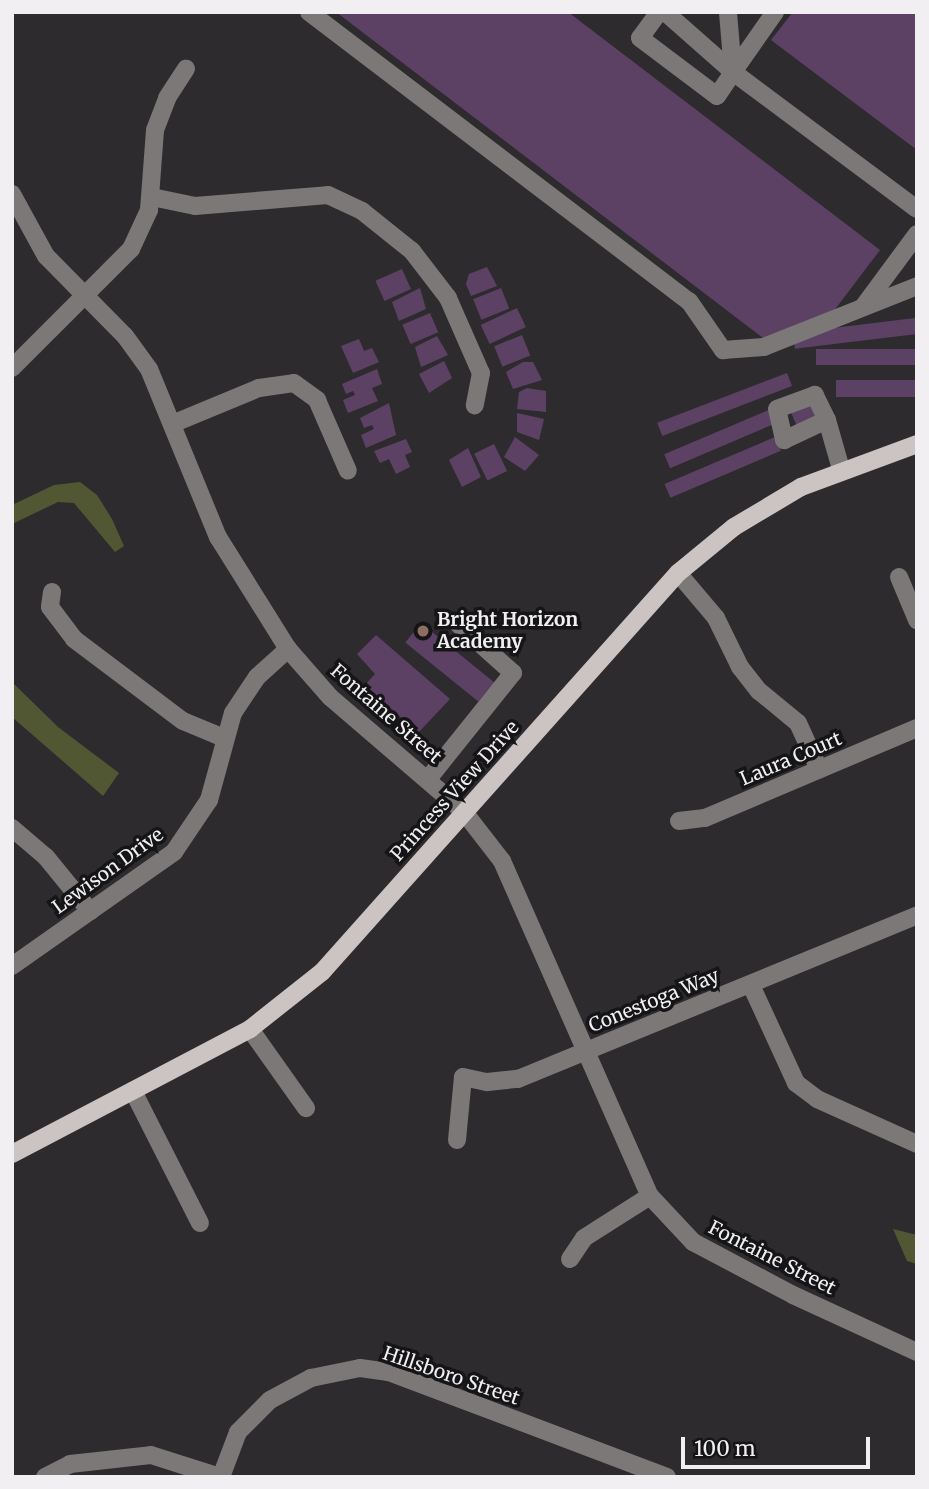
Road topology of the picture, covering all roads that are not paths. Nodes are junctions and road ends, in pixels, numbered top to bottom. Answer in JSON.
{"nodes":[{"id":1,"x":309,"y":12,"type":"edge"},
{"id":2,"x":659,"y":12,"type":"edge"},
{"id":3,"x":665,"y":12,"type":"edge"},
{"id":4,"x":728,"y":12,"type":"edge"},
{"id":5,"x":775,"y":12,"type":"edge"},
{"id":6,"x":186,"y":69,"type":"dead end"},
{"id":7,"x":733,"y":72,"type":"junction"},
{"id":8,"x":12,"y":194,"type":"edge"},
{"id":9,"x":152,"y":197,"type":"junction"},
{"id":10,"x":917,"y":209,"type":"edge"},
{"id":11,"x":917,"y":233,"type":"edge"},
{"id":12,"x":917,"y":286,"type":"edge"},
{"id":13,"x":86,"y":298,"type":"junction"},
{"id":14,"x":862,"y":308,"type":"junction"},
{"id":15,"x":12,"y":368,"type":"edge"},
{"id":16,"x":475,"y":405,"type":"dead end"},
{"id":17,"x":827,"y":420,"type":"dead end"},
{"id":18,"x":172,"y":424,"type":"junction"},
{"id":19,"x":917,"y":444,"type":"edge"},
{"id":20,"x":841,"y":469,"type":"junction"},
{"id":21,"x":348,"y":471,"type":"dead end"},
{"id":22,"x":678,"y":573,"type":"junction"},
{"id":23,"x":899,"y":577,"type":"dead end"},
{"id":24,"x":52,"y":592,"type":"dead end"},
{"id":25,"x":917,"y":620,"type":"edge"},
{"id":26,"x":457,"y":623,"type":"dead end"},
{"id":27,"x":288,"y":649,"type":"junction"},
{"id":28,"x":917,"y":728,"type":"edge"},
{"id":29,"x":225,"y":738,"type":"junction"},
{"id":30,"x":819,"y":769,"type":"junction"},
{"id":31,"x":428,"y":779,"type":"junction"},
{"id":32,"x":464,"y":812,"type":"junction"},
{"id":33,"x":679,"y":821,"type":"dead end"},
{"id":34,"x":12,"y":828,"type":"edge"},
{"id":35,"x":90,"y":911,"type":"junction"},
{"id":36,"x":917,"y":915,"type":"edge"},
{"id":37,"x":12,"y":966,"type":"edge"},
{"id":38,"x":751,"y":985,"type":"junction"},
{"id":39,"x":250,"y":1030,"type":"junction"},
{"id":40,"x":587,"y":1051,"type":"junction"},
{"id":41,"x":133,"y":1091,"type":"junction"},
{"id":42,"x":306,"y":1108,"type":"dead end"},
{"id":43,"x":457,"y":1140,"type":"dead end"},
{"id":44,"x":917,"y":1144,"type":"edge"},
{"id":45,"x":12,"y":1154,"type":"edge"},
{"id":46,"x":650,"y":1196,"type":"junction"},
{"id":47,"x":200,"y":1223,"type":"dead end"},
{"id":48,"x":570,"y":1259,"type":"dead end"},
{"id":49,"x":917,"y":1352,"type":"edge"},
{"id":50,"x":45,"y":1477,"type":"edge"},
{"id":51,"x":221,"y":1477,"type":"edge"},
{"id":52,"x":667,"y":1477,"type":"edge"}],
"edges":[{"from":1,"to":14,"type":"street"},
{"from":2,"to":7,"type":"street"},
{"from":3,"to":7,"type":"street"},
{"from":4,"to":7,"type":"street"},
{"from":5,"to":7,"type":"street"},
{"from":6,"to":9,"type":"street"},
{"from":7,"to":10,"type":"street"},
{"from":8,"to":13,"type":"street","name":"Fontaine Street"},
{"from":9,"to":13,"type":"street"},
{"from":9,"to":16,"type":"street"},
{"from":11,"to":14,"type":"street"},
{"from":12,"to":14,"type":"street"},
{"from":13,"to":15,"type":"street"},
{"from":13,"to":18,"type":"street","name":"Fontaine Street"},
{"from":17,"to":20,"type":"street"},
{"from":18,"to":21,"type":"street"},
{"from":18,"to":27,"type":"street","name":"Fontaine Street"},
{"from":19,"to":20,"type":"main road","name":"Princess View Drive"},
{"from":20,"to":22,"type":"main road","name":"Princess View Drive"},
{"from":22,"to":30,"type":"street"},
{"from":22,"to":32,"type":"main road","name":"Princess View Drive"},
{"from":23,"to":25,"type":"street"},
{"from":24,"to":29,"type":"street"},
{"from":26,"to":31,"type":"street"},
{"from":27,"to":29,"type":"street","name":"Lewison Drive"},
{"from":27,"to":31,"type":"street","name":"Fontaine Street"},
{"from":28,"to":30,"type":"street","name":"Laura Court"},
{"from":29,"to":35,"type":"street","name":"Lewison Drive"},
{"from":30,"to":33,"type":"street","name":"Laura Court"},
{"from":31,"to":32,"type":"street","name":"Fontaine Street"},
{"from":32,"to":39,"type":"main road","name":"Princess View Drive"},
{"from":32,"to":40,"type":"street","name":"Fontaine Street"},
{"from":34,"to":35,"type":"street"},
{"from":35,"to":37,"type":"street","name":"Lewison Drive"},
{"from":36,"to":38,"type":"street","name":"Conestoga Way"},
{"from":38,"to":40,"type":"street","name":"Conestoga Way"},
{"from":38,"to":44,"type":"street"},
{"from":39,"to":41,"type":"main road","name":"Princess View Drive"},
{"from":39,"to":42,"type":"street"},
{"from":40,"to":43,"type":"street","name":"Conestoga Way"},
{"from":40,"to":46,"type":"street","name":"Fontaine Street"},
{"from":41,"to":45,"type":"main road","name":"Princess View Drive"},
{"from":41,"to":47,"type":"street"},
{"from":46,"to":48,"type":"street"},
{"from":46,"to":49,"type":"street","name":"Fontaine Street"},
{"from":50,"to":51,"type":"street"},
{"from":51,"to":52,"type":"street","name":"Hillsboro Street"}]}
